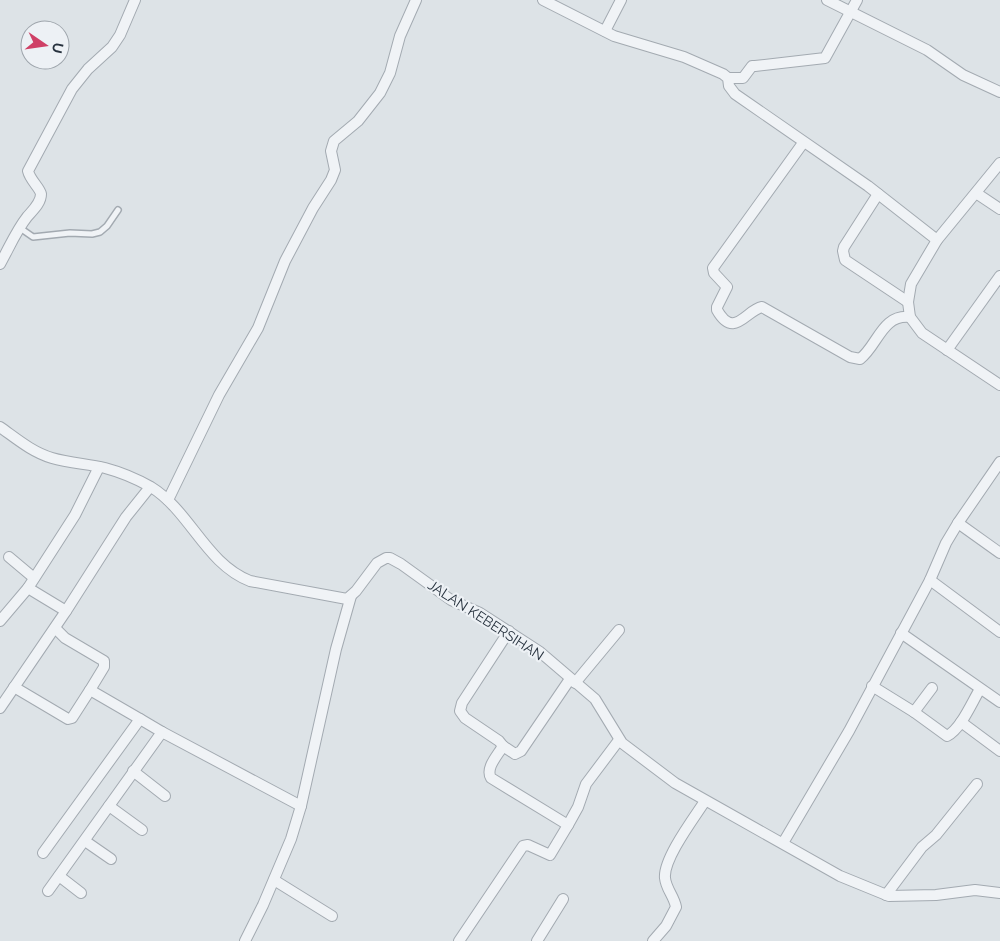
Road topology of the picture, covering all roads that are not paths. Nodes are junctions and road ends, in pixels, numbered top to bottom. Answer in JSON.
{"nodes":[{"id":1,"x":135,"y":0,"type":"edge"},
{"id":2,"x":416,"y":0,"type":"edge"},
{"id":3,"x":543,"y":0,"type":"edge"},
{"id":4,"x":621,"y":0,"type":"edge"},
{"id":5,"x":827,"y":0,"type":"edge"},
{"id":6,"x":857,"y":0,"type":"edge"},
{"id":7,"x":851,"y":12,"type":"junction"},
{"id":8,"x":605,"y":31,"type":"junction"},
{"id":9,"x":728,"y":78,"type":"junction"},
{"id":10,"x":1000,"y":92,"type":"edge"},
{"id":11,"x":803,"y":143,"type":"junction"},
{"id":12,"x":1000,"y":163,"type":"edge"},
{"id":13,"x":976,"y":192,"type":"junction"},
{"id":14,"x":878,"y":194,"type":"junction"},
{"id":15,"x":1000,"y":209,"type":"edge"},
{"id":16,"x":118,"y":210,"type":"dead end"},
{"id":17,"x":19,"y":228,"type":"junction"},
{"id":18,"x":937,"y":240,"type":"junction"},
{"id":19,"x":0,"y":264,"type":"edge"},
{"id":20,"x":1000,"y":276,"type":"edge"},
{"id":21,"x":908,"y":302,"type":"junction"},
{"id":22,"x":910,"y":317,"type":"junction"},
{"id":23,"x":947,"y":350,"type":"junction"},
{"id":24,"x":1000,"y":385,"type":"edge"},
{"id":25,"x":0,"y":427,"type":"edge"},
{"id":26,"x":999,"y":466,"type":"edge"},
{"id":27,"x":100,"y":467,"type":"junction"},
{"id":28,"x":150,"y":487,"type":"junction"},
{"id":29,"x":168,"y":500,"type":"junction"},
{"id":30,"x":958,"y":523,"type":"junction"},
{"id":31,"x":1000,"y":552,"type":"edge"},
{"id":32,"x":8,"y":557,"type":"dead end"},
{"id":33,"x":34,"y":578,"type":"junction"},
{"id":34,"x":930,"y":580,"type":"junction"},
{"id":35,"x":28,"y":588,"type":"junction"},
{"id":36,"x":351,"y":596,"type":"junction"},
{"id":37,"x":66,"y":611,"type":"junction"},
{"id":38,"x":0,"y":621,"type":"edge"},
{"id":39,"x":55,"y":628,"type":"junction"},
{"id":40,"x":618,"y":630,"type":"dead end"},
{"id":41,"x":509,"y":631,"type":"junction"},
{"id":42,"x":901,"y":632,"type":"junction"},
{"id":43,"x":1000,"y":632,"type":"edge"},
{"id":44,"x":573,"y":681,"type":"junction"},
{"id":45,"x":872,"y":686,"type":"junction"},
{"id":46,"x":14,"y":687,"type":"junction"},
{"id":47,"x":932,"y":688,"type":"dead end"},
{"id":48,"x":980,"y":689,"type":"junction"},
{"id":49,"x":90,"y":690,"type":"junction"},
{"id":50,"x":1000,"y":702,"type":"edge"},
{"id":51,"x":0,"y":708,"type":"edge"},
{"id":52,"x":914,"y":712,"type":"junction"},
{"id":53,"x":140,"y":719,"type":"junction"},
{"id":54,"x":961,"y":722,"type":"junction"},
{"id":55,"x":162,"y":732,"type":"junction"},
{"id":56,"x":619,"y":740,"type":"junction"},
{"id":57,"x":503,"y":746,"type":"junction"},
{"id":58,"x":1000,"y":751,"type":"edge"},
{"id":59,"x":133,"y":771,"type":"junction"},
{"id":60,"x":977,"y":784,"type":"dead end"},
{"id":61,"x":165,"y":796,"type":"dead end"},
{"id":62,"x":705,"y":801,"type":"junction"},
{"id":63,"x":109,"y":806,"type":"junction"},
{"id":64,"x":301,"y":806,"type":"junction"},
{"id":65,"x":568,"y":824,"type":"junction"},
{"id":66,"x":142,"y":830,"type":"dead end"},
{"id":67,"x":85,"y":841,"type":"junction"},
{"id":68,"x":783,"y":843,"type":"junction"},
{"id":69,"x":44,"y":854,"type":"dead end"},
{"id":70,"x":111,"y":859,"type":"dead end"},
{"id":71,"x":59,"y":876,"type":"junction"},
{"id":72,"x":274,"y":880,"type":"junction"},
{"id":73,"x":48,"y":891,"type":"dead end"},
{"id":74,"x":81,"y":892,"type":"dead end"},
{"id":75,"x":1000,"y":893,"type":"edge"},
{"id":76,"x":886,"y":895,"type":"junction"},
{"id":77,"x":563,"y":899,"type":"dead end"},
{"id":78,"x":332,"y":916,"type":"dead end"},
{"id":79,"x":244,"y":941,"type":"edge"},
{"id":80,"x":459,"y":941,"type":"edge"},
{"id":81,"x":537,"y":941,"type":"edge"},
{"id":82,"x":653,"y":941,"type":"edge"}],
"edges":[{"from":1,"to":17,"type":"street"},
{"from":2,"to":29,"type":"street"},
{"from":3,"to":8,"type":"street"},
{"from":4,"to":8,"type":"street"},
{"from":5,"to":7,"type":"street"},
{"from":6,"to":7,"type":"street"},
{"from":7,"to":9,"type":"street"},
{"from":7,"to":10,"type":"street"},
{"from":8,"to":9,"type":"street"},
{"from":9,"to":11,"type":"street"},
{"from":11,"to":14,"type":"street"},
{"from":11,"to":22,"type":"street"},
{"from":12,"to":13,"type":"street"},
{"from":13,"to":15,"type":"street"},
{"from":13,"to":18,"type":"street"},
{"from":14,"to":18,"type":"street"},
{"from":14,"to":21,"type":"street"},
{"from":16,"to":17,"type":"lane"},
{"from":17,"to":19,"type":"street"},
{"from":18,"to":21,"type":"street"},
{"from":20,"to":23,"type":"street"},
{"from":21,"to":22,"type":"street"},
{"from":22,"to":23,"type":"street"},
{"from":23,"to":24,"type":"street"},
{"from":25,"to":27,"type":"street"},
{"from":26,"to":30,"type":"street"},
{"from":27,"to":28,"type":"street"},
{"from":27,"to":33,"type":"street"},
{"from":28,"to":29,"type":"street"},
{"from":28,"to":37,"type":"street"},
{"from":29,"to":36,"type":"street"},
{"from":30,"to":31,"type":"street"},
{"from":30,"to":34,"type":"street"},
{"from":32,"to":33,"type":"street"},
{"from":33,"to":35,"type":"street"},
{"from":34,"to":42,"type":"street"},
{"from":34,"to":43,"type":"street"},
{"from":35,"to":37,"type":"street"},
{"from":35,"to":38,"type":"street"},
{"from":36,"to":41,"type":"street","name":"JALAN KEBERSIHAN"},
{"from":36,"to":64,"type":"street"},
{"from":37,"to":39,"type":"street"},
{"from":39,"to":46,"type":"street"},
{"from":39,"to":49,"type":"street"},
{"from":40,"to":44,"type":"street"},
{"from":41,"to":44,"type":"street","name":"JALAN KEBERSIHAN"},
{"from":41,"to":57,"type":"street"},
{"from":42,"to":45,"type":"street"},
{"from":42,"to":48,"type":"street"},
{"from":44,"to":56,"type":"street","name":"JALAN KEBERSIHAN"},
{"from":44,"to":57,"type":"street"},
{"from":45,"to":52,"type":"street"},
{"from":45,"to":68,"type":"street"},
{"from":46,"to":49,"type":"street"},
{"from":46,"to":51,"type":"street"},
{"from":47,"to":52,"type":"street"},
{"from":48,"to":50,"type":"street"},
{"from":48,"to":54,"type":"street"},
{"from":49,"to":53,"type":"street"},
{"from":52,"to":54,"type":"street"},
{"from":53,"to":55,"type":"street"},
{"from":53,"to":69,"type":"street"},
{"from":54,"to":58,"type":"street"},
{"from":55,"to":59,"type":"street"},
{"from":55,"to":64,"type":"street"},
{"from":56,"to":62,"type":"street","name":"JALAN KEBERSIHAN"},
{"from":56,"to":65,"type":"street"},
{"from":57,"to":65,"type":"street"},
{"from":59,"to":61,"type":"street"},
{"from":59,"to":63,"type":"street"},
{"from":60,"to":76,"type":"street"},
{"from":62,"to":68,"type":"street","name":"JALAN KEBERSIHAN"},
{"from":62,"to":82,"type":"street"},
{"from":63,"to":66,"type":"street"},
{"from":63,"to":67,"type":"street"},
{"from":64,"to":72,"type":"street"},
{"from":65,"to":80,"type":"street"},
{"from":67,"to":70,"type":"street"},
{"from":67,"to":71,"type":"street"},
{"from":68,"to":76,"type":"street","name":"JALAN KEBERSIHAN"},
{"from":71,"to":73,"type":"street"},
{"from":71,"to":74,"type":"street"},
{"from":72,"to":78,"type":"street"},
{"from":72,"to":79,"type":"street"},
{"from":75,"to":76,"type":"street","name":"JALAN KEBERSIHAN"},
{"from":77,"to":81,"type":"street"}]}
